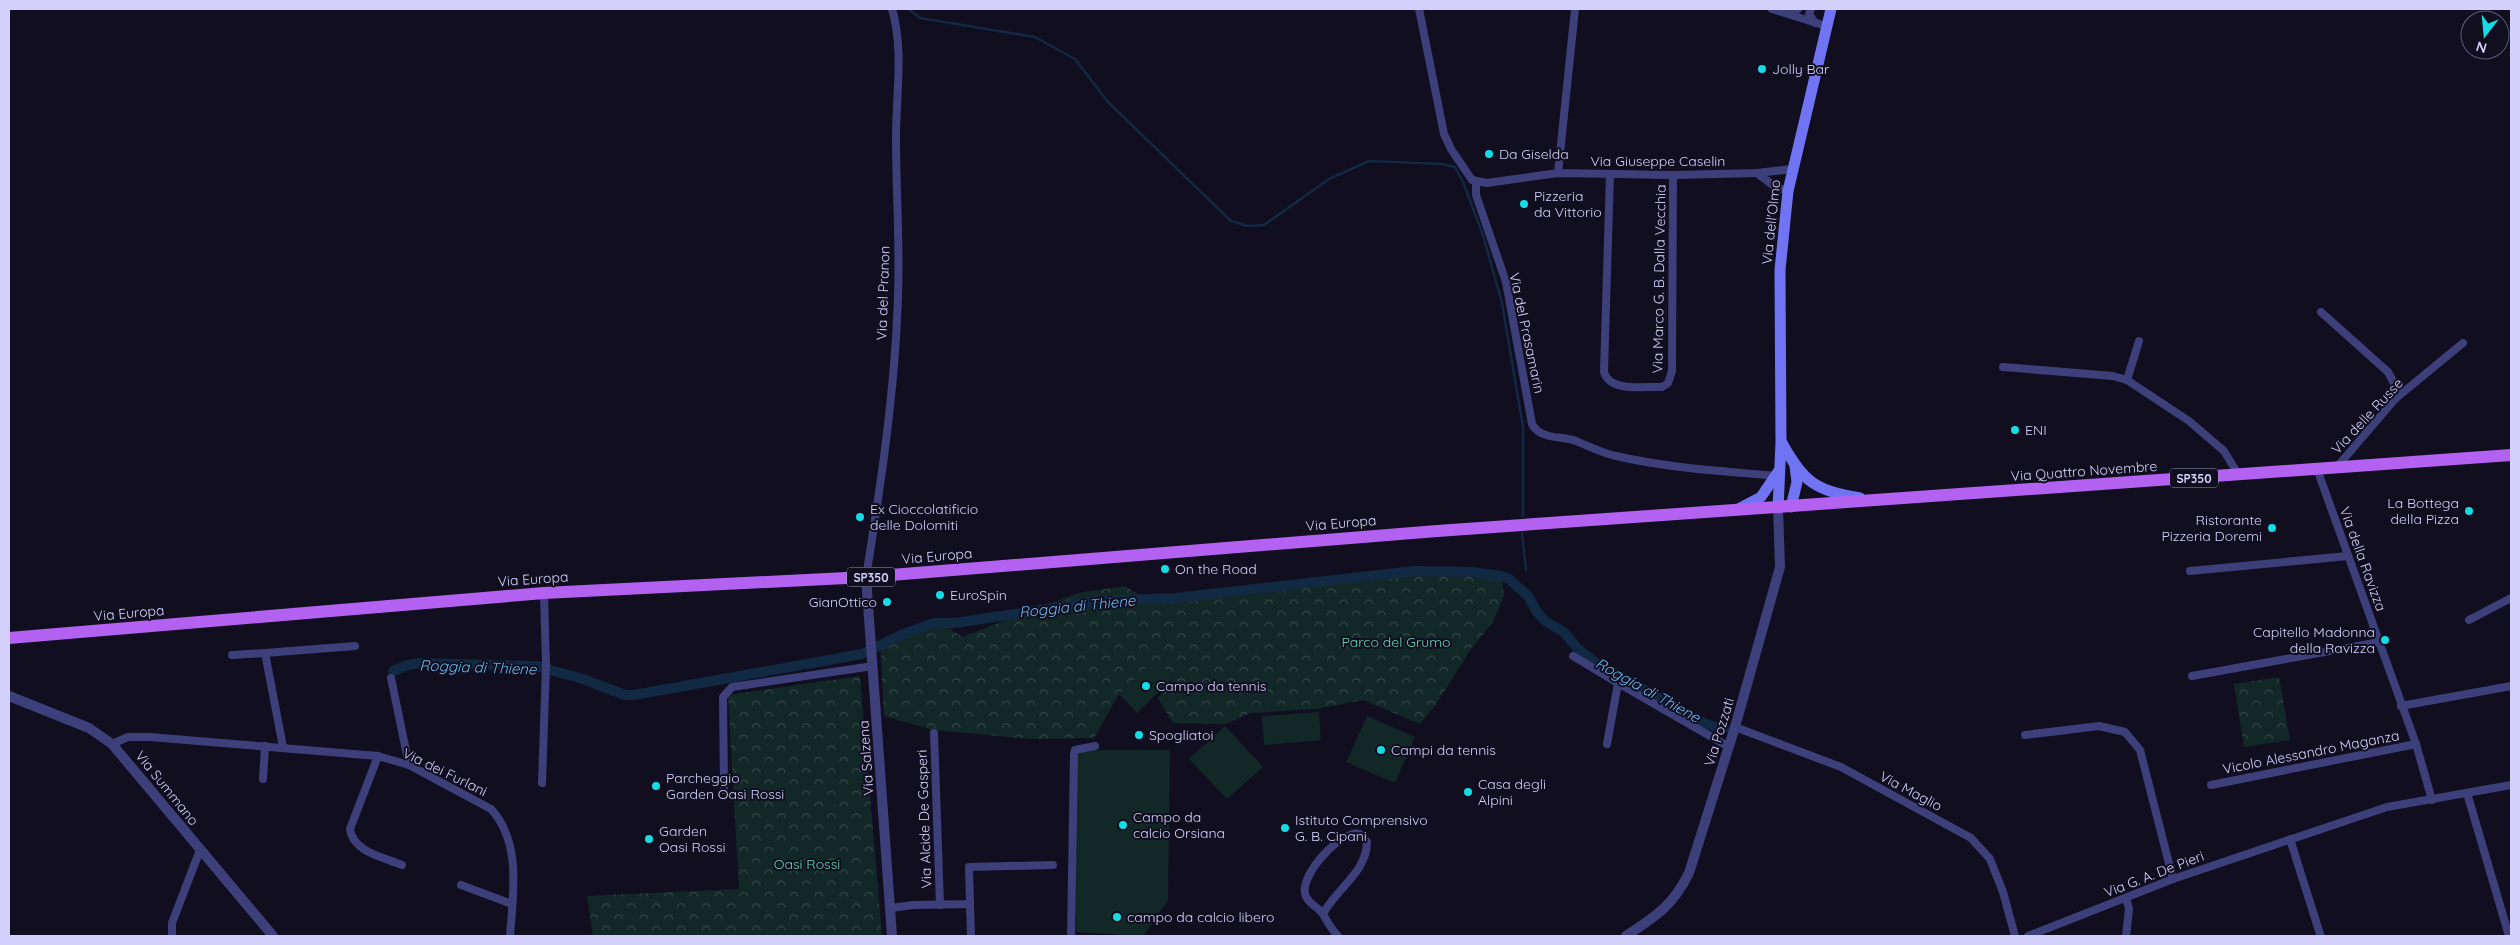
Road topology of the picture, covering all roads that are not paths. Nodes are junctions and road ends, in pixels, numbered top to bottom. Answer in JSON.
{"nodes":[{"id":1,"x":892,"y":9,"type":"edge"},
{"id":2,"x":1419,"y":9,"type":"edge"},
{"id":3,"x":1575,"y":9,"type":"edge"},
{"id":4,"x":1798,"y":9,"type":"edge"},
{"id":5,"x":1811,"y":9,"type":"edge"},
{"id":6,"x":1831,"y":9,"type":"edge"},
{"id":7,"x":1776,"y":10,"type":"edge"},
{"id":8,"x":1821,"y":25,"type":"junction"},
{"id":9,"x":1792,"y":169,"type":"junction"},
{"id":10,"x":1558,"y":172,"type":"junction"},
{"id":11,"x":1757,"y":173,"type":"junction"},
{"id":12,"x":1610,"y":174,"type":"junction"},
{"id":13,"x":1673,"y":175,"type":"junction"},
{"id":14,"x":1476,"y":182,"type":"junction"},
{"id":15,"x":1788,"y":191,"type":"junction"},
{"id":16,"x":2321,"y":312,"type":"dead end"},
{"id":17,"x":2139,"y":341,"type":"dead end"},
{"id":18,"x":2462,"y":343,"type":"dead end"},
{"id":19,"x":2003,"y":367,"type":"dead end"},
{"id":20,"x":2127,"y":380,"type":"junction"},
{"id":21,"x":2395,"y":400,"type":"junction"},
{"id":22,"x":1782,"y":443,"type":"junction"},
{"id":23,"x":2511,"y":455,"type":"edge"},
{"id":24,"x":1780,"y":463,"type":"junction"},
{"id":25,"x":1795,"y":466,"type":"junction"},
{"id":26,"x":2337,"y":467,"type":"junction"},
{"id":27,"x":2317,"y":469,"type":"junction"},
{"id":28,"x":2238,"y":474,"type":"junction"},
{"id":29,"x":1777,"y":476,"type":"junction"},
{"id":30,"x":1877,"y":501,"type":"junction"},
{"id":31,"x":1784,"y":508,"type":"junction"},
{"id":32,"x":1734,"y":511,"type":"junction"},
{"id":33,"x":2348,"y":556,"type":"junction"},
{"id":34,"x":2190,"y":571,"type":"dead end"},
{"id":35,"x":866,"y":577,"type":"junction"},
{"id":36,"x":544,"y":593,"type":"junction"},
{"id":37,"x":2511,"y":598,"type":"edge"},
{"id":38,"x":2469,"y":620,"type":"dead end"},
{"id":39,"x":9,"y":638,"type":"edge"},
{"id":40,"x":2380,"y":642,"type":"junction"},
{"id":41,"x":354,"y":646,"type":"dead end"},
{"id":42,"x":266,"y":652,"type":"junction"},
{"id":43,"x":232,"y":655,"type":"dead end"},
{"id":44,"x":1573,"y":656,"type":"dead end"},
{"id":45,"x":873,"y":662,"type":"junction"},
{"id":46,"x":2192,"y":676,"type":"dead end"},
{"id":47,"x":391,"y":678,"type":"dead end"},
{"id":48,"x":1618,"y":683,"type":"junction"},
{"id":49,"x":2511,"y":686,"type":"edge"},
{"id":50,"x":9,"y":696,"type":"edge"},
{"id":51,"x":2401,"y":706,"type":"junction"},
{"id":52,"x":1735,"y":728,"type":"junction"},
{"id":53,"x":934,"y":733,"type":"dead end"},
{"id":54,"x":2025,"y":735,"type":"dead end"},
{"id":55,"x":112,"y":744,"type":"junction"},
{"id":56,"x":1607,"y":744,"type":"dead end"},
{"id":57,"x":2416,"y":744,"type":"junction"},
{"id":58,"x":265,"y":746,"type":"junction"},
{"id":59,"x":1096,"y":746,"type":"dead end"},
{"id":60,"x":283,"y":747,"type":"junction"},
{"id":61,"x":1729,"y":747,"type":"junction"},
{"id":62,"x":378,"y":756,"type":"junction"},
{"id":63,"x":409,"y":765,"type":"junction"},
{"id":64,"x":263,"y":779,"type":"dead end"},
{"id":65,"x":542,"y":783,"type":"dead end"},
{"id":66,"x":2211,"y":785,"type":"dead end"},
{"id":67,"x":2511,"y":785,"type":"edge"},
{"id":68,"x":724,"y":790,"type":"dead end"},
{"id":69,"x":2467,"y":793,"type":"junction"},
{"id":70,"x":2432,"y":800,"type":"junction"},
{"id":71,"x":2290,"y":839,"type":"junction"},
{"id":72,"x":200,"y":850,"type":"junction"},
{"id":73,"x":402,"y":865,"type":"dead end"},
{"id":74,"x":1053,"y":865,"type":"dead end"},
{"id":75,"x":2173,"y":879,"type":"junction"},
{"id":76,"x":461,"y":885,"type":"dead end"},
{"id":77,"x":2126,"y":898,"type":"junction"},
{"id":78,"x":512,"y":904,"type":"junction"},
{"id":79,"x":970,"y":904,"type":"junction"},
{"id":80,"x":940,"y":905,"type":"junction"},
{"id":81,"x":891,"y":908,"type":"junction"},
{"id":82,"x":1323,"y":914,"type":"junction"},
{"id":83,"x":2320,"y":934,"type":"dead end"},
{"id":84,"x":172,"y":936,"type":"edge"},
{"id":85,"x":274,"y":936,"type":"edge"},
{"id":86,"x":510,"y":936,"type":"edge"},
{"id":87,"x":892,"y":936,"type":"edge"},
{"id":88,"x":971,"y":936,"type":"edge"},
{"id":89,"x":1071,"y":936,"type":"edge"},
{"id":90,"x":1338,"y":936,"type":"edge"},
{"id":91,"x":1626,"y":936,"type":"edge"},
{"id":92,"x":2015,"y":936,"type":"edge"},
{"id":93,"x":2028,"y":936,"type":"edge"},
{"id":94,"x":2126,"y":936,"type":"edge"},
{"id":95,"x":2509,"y":936,"type":"edge"}],
"edges":[{"from":1,"to":35,"type":"street","name":"Via del Pranon"},
{"from":2,"to":14,"type":"street","name":"Via del Prasamarin"},
{"from":3,"to":10,"type":"street"},
{"from":4,"to":7,"type":"street"},
{"from":5,"to":8,"type":"street"},
{"from":6,"to":8,"type":"main road","name":"Via dell'Olmo"},
{"from":7,"to":8,"type":"street"},
{"from":8,"to":9,"type":"main road","name":"Via dell'Olmo"},
{"from":9,"to":11,"type":"street","name":"Via Giuseppe Caselin"},
{"from":9,"to":15,"type":"main road","name":"Via dell'Olmo"},
{"from":10,"to":12,"type":"street","name":"Via Giuseppe Caselin"},
{"from":10,"to":14,"type":"street","name":"Via Giuseppe Caselin"},
{"from":11,"to":13,"type":"street","name":"Via Giuseppe Caselin"},
{"from":11,"to":15,"type":"street"},
{"from":12,"to":13,"type":"street","name":"Via Giuseppe Caselin"},
{"from":12,"to":13,"type":"street","name":"Via Marco G. B. Dalla Vecchia"},
{"from":14,"to":29,"type":"street","name":"Via del Prasamarin"},
{"from":15,"to":22,"type":"main road","name":"Via dell'Olmo"},
{"from":16,"to":21,"type":"street"},
{"from":17,"to":20,"type":"street"},
{"from":18,"to":21,"type":"street","name":"Via delle Russe"},
{"from":19,"to":20,"type":"street"},
{"from":20,"to":28,"type":"street"},
{"from":21,"to":26,"type":"street","name":"Via delle Russe"},
{"from":22,"to":24,"type":"main road","name":"Via dell'Olmo"},
{"from":22,"to":25,"type":"main road","name":"Via dell'Olmo"},
{"from":23,"to":26,"type":"main road","name":"Via Quattro Novembre","number":"SP350"},
{"from":24,"to":29,"type":"main road","name":"Via dell'Olmo"},
{"from":24,"to":31,"type":"main road","name":"Via dell'Olmo"},
{"from":25,"to":30,"type":"main road","name":"Via dell'Olmo"},
{"from":25,"to":31,"type":"main road"},
{"from":26,"to":27,"type":"main road","name":"Via Quattro Novembre","number":"SP350"},
{"from":27,"to":28,"type":"main road","name":"Via Quattro Novembre","number":"SP350"},
{"from":27,"to":33,"type":"street","name":"Via della Ravizza"},
{"from":28,"to":30,"type":"main road","name":"Via Quattro Novembre","number":"SP350"},
{"from":29,"to":32,"type":"main road","name":"Via dell'Olmo"},
{"from":30,"to":31,"type":"main road","name":"Via Quattro Novembre","number":"SP350"},
{"from":31,"to":32,"type":"main road","name":"Via Europa","number":"SP350"},
{"from":31,"to":52,"type":"street","name":"Via Pozzati"},
{"from":32,"to":35,"type":"main road","name":"Via Europa","number":"SP350"},
{"from":33,"to":34,"type":"street"},
{"from":33,"to":40,"type":"street","name":"Via della Ravizza"},
{"from":35,"to":36,"type":"main road","name":"Via Europa","number":"SP350"},
{"from":35,"to":45,"type":"street","name":"Via Salzena"},
{"from":36,"to":39,"type":"main road","name":"Via Europa","number":"SP350"},
{"from":36,"to":65,"type":"street"},
{"from":37,"to":38,"type":"street"},
{"from":40,"to":46,"type":"street"},
{"from":40,"to":51,"type":"street","name":"Via della Ravizza"},
{"from":41,"to":42,"type":"street"},
{"from":42,"to":43,"type":"street"},
{"from":42,"to":60,"type":"street"},
{"from":44,"to":48,"type":"street"},
{"from":45,"to":68,"type":"street"},
{"from":45,"to":81,"type":"street","name":"Via Salzena"},
{"from":47,"to":63,"type":"street"},
{"from":48,"to":56,"type":"street"},
{"from":48,"to":61,"type":"street"},
{"from":49,"to":51,"type":"street"},
{"from":50,"to":55,"type":"street","name":"Via Summano"},
{"from":51,"to":57,"type":"street","name":"Via della Ravizza"},
{"from":52,"to":61,"type":"street","name":"Via Pozzati"},
{"from":52,"to":92,"type":"street","name":"Via Maglio"},
{"from":53,"to":80,"type":"street","name":"Via Alcide De Gasperi"},
{"from":54,"to":75,"type":"street"},
{"from":55,"to":58,"type":"street","name":"Via dei Furlani"},
{"from":55,"to":72,"type":"street","name":"Via Summano"},
{"from":57,"to":66,"type":"street","name":"Vicolo Alessandro Maganza"},
{"from":57,"to":70,"type":"street","name":"Via della Ravizza"},
{"from":58,"to":60,"type":"street","name":"Via dei Furlani"},
{"from":58,"to":64,"type":"street"},
{"from":59,"to":89,"type":"street"},
{"from":60,"to":62,"type":"street","name":"Via dei Furlani"},
{"from":61,"to":91,"type":"street","name":"Via Pozzati"},
{"from":62,"to":63,"type":"street","name":"Via dei Furlani"},
{"from":62,"to":73,"type":"street"},
{"from":63,"to":78,"type":"street","name":"Via dei Furlani"},
{"from":67,"to":69,"type":"street","name":"Via G. A. De Pieri"},
{"from":69,"to":70,"type":"street","name":"Via G. A. De Pieri"},
{"from":69,"to":95,"type":"street"},
{"from":70,"to":71,"type":"street","name":"Via G. A. De Pieri"},
{"from":71,"to":75,"type":"street","name":"Via G. A. De Pieri"},
{"from":71,"to":83,"type":"street"},
{"from":72,"to":84,"type":"street"},
{"from":72,"to":85,"type":"street","name":"Via Summano"},
{"from":74,"to":79,"type":"street"},
{"from":75,"to":77,"type":"street","name":"Via G. A. De Pieri"},
{"from":76,"to":78,"type":"street"},
{"from":77,"to":93,"type":"street","name":"Via G. A. De Pieri"},
{"from":77,"to":94,"type":"street"},
{"from":78,"to":86,"type":"street","name":"Via dei Furlani"},
{"from":79,"to":80,"type":"street"},
{"from":79,"to":88,"type":"street"},
{"from":80,"to":81,"type":"street"},
{"from":81,"to":87,"type":"street","name":"Via Salzena"},
{"from":82,"to":82,"type":"street"},
{"from":82,"to":90,"type":"street"}]}
